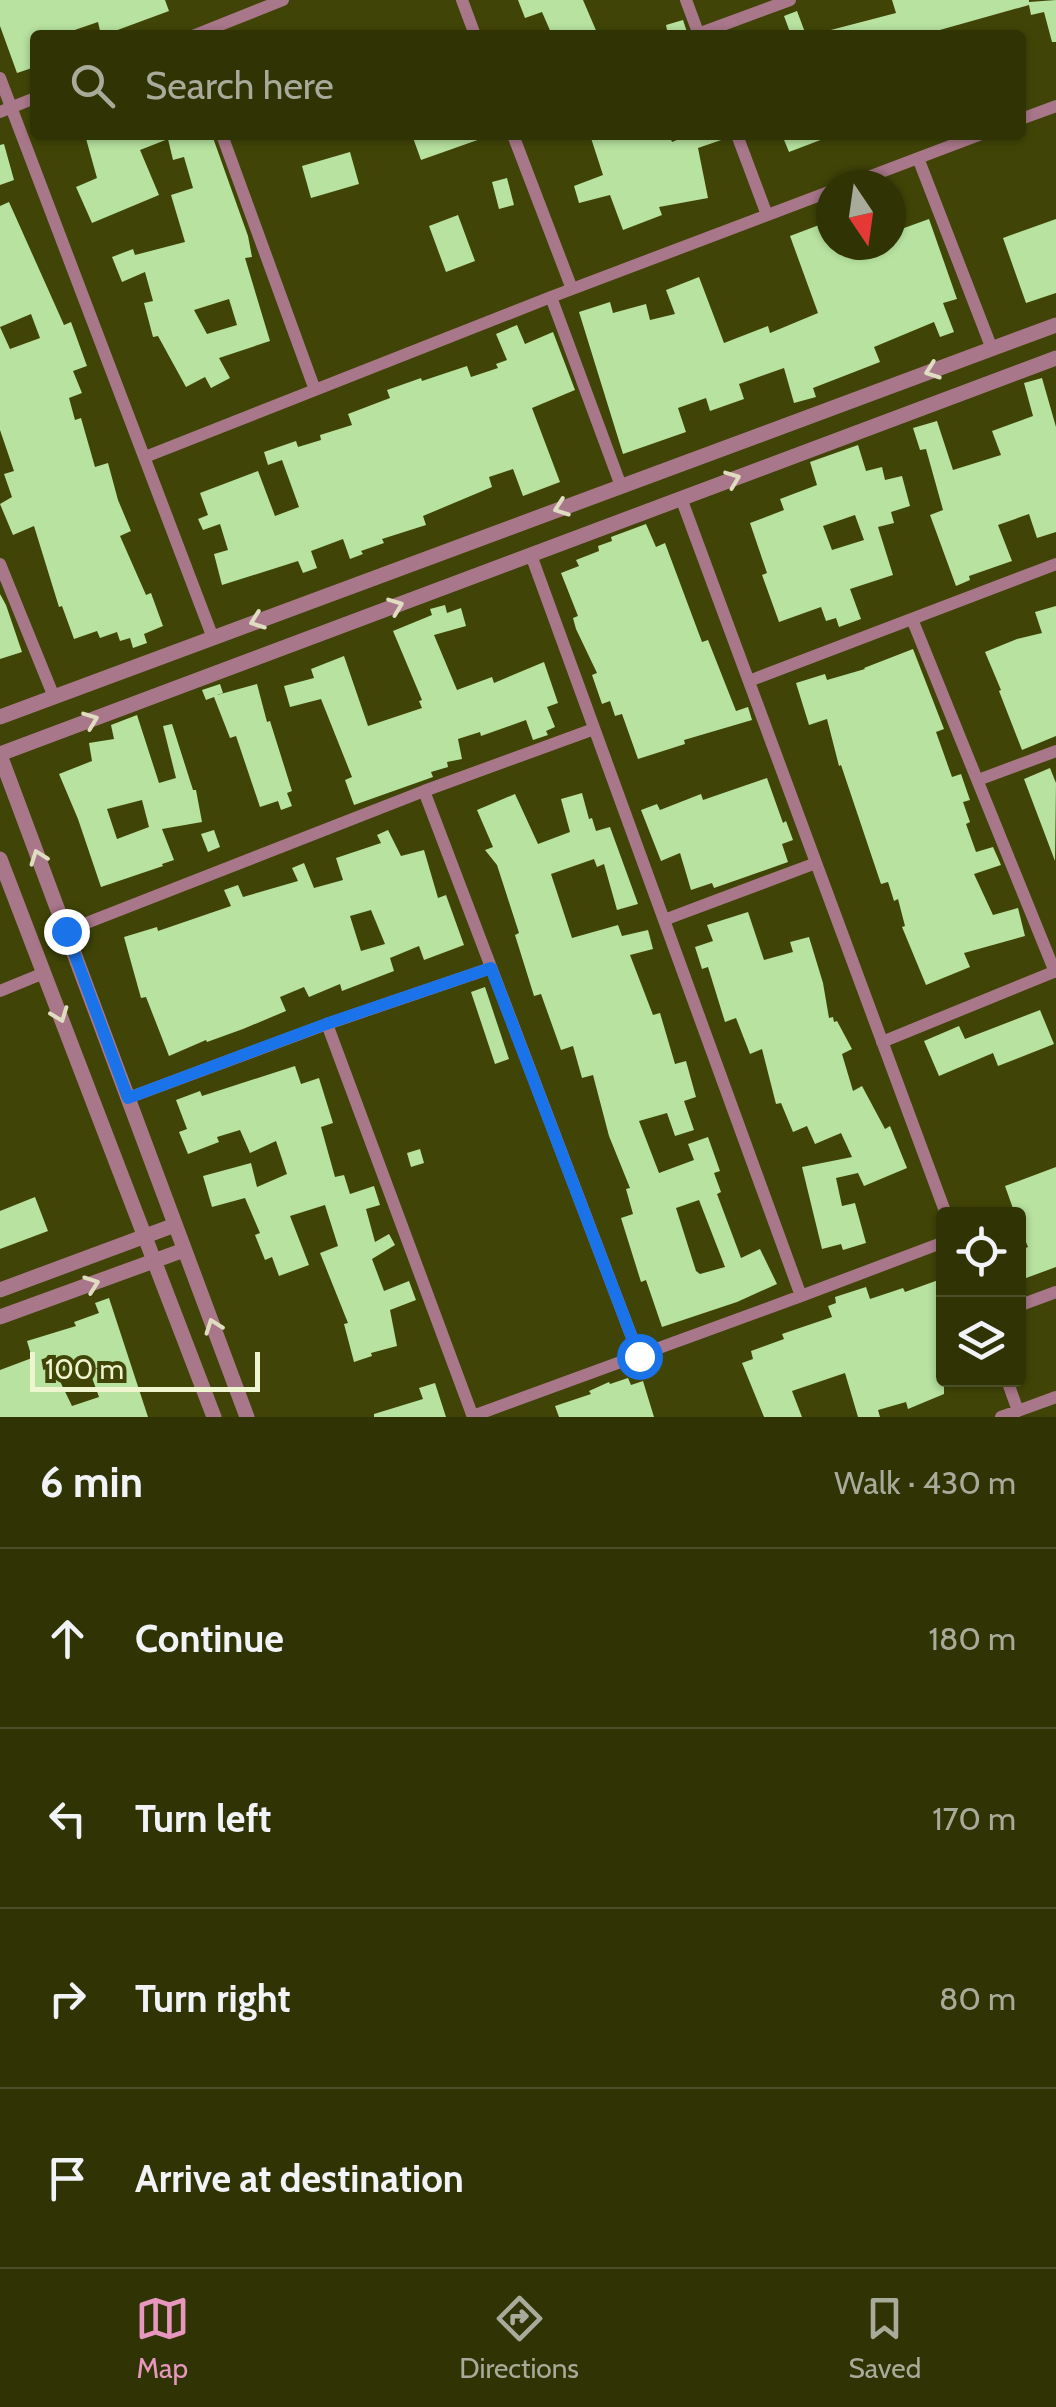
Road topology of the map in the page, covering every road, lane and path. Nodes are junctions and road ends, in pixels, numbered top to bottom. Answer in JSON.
{"nodes":[{"id":1,"x":283,"y":0,"type":"edge"},
{"id":2,"x":462,"y":0,"type":"edge"},
{"id":3,"x":686,"y":0,"type":"edge"},
{"id":4,"x":790,"y":0,"type":"edge"},
{"id":5,"x":208,"y":30,"type":"edge"},
{"id":6,"x":473,"y":30,"type":"edge"},
{"id":7,"x":697,"y":30,"type":"edge"},
{"id":8,"x":710,"y":30,"type":"edge"},
{"id":9,"x":0,"y":78,"type":"edge"},
{"id":10,"x":30,"y":100,"type":"edge"},
{"id":11,"x":1056,"y":106,"type":"edge"},
{"id":12,"x":6,"y":110,"type":"edge"},
{"id":13,"x":1026,"y":117,"type":"edge"},
{"id":14,"x":224,"y":140,"type":"edge"},
{"id":15,"x":516,"y":140,"type":"edge"},
{"id":16,"x":739,"y":140,"type":"edge"},
{"id":17,"x":966,"y":140,"type":"edge"},
{"id":18,"x":918,"y":158,"type":"junction"},
{"id":19,"x":886,"y":170,"type":"edge"},
{"id":20,"x":816,"y":197,"type":"edge"},
{"id":21,"x":768,"y":215,"type":"junction"},
{"id":22,"x":572,"y":289,"type":"junction"},
{"id":23,"x":552,"y":297,"type":"junction"},
{"id":24,"x":1056,"y":325,"type":"edge"},
{"id":25,"x":992,"y":348,"type":"junction"},
{"id":26,"x":1056,"y":358,"type":"edge"},
{"id":27,"x":315,"y":390,"type":"junction"},
{"id":28,"x":144,"y":457,"type":"junction"},
{"id":29,"x":621,"y":486,"type":"junction"},
{"id":30,"x":682,"y":498,"type":"junction"},
{"id":31,"x":530,"y":555,"type":"junction"},
{"id":32,"x":0,"y":564,"type":"edge"},
{"id":33,"x":1056,"y":564,"type":"edge"},
{"id":34,"x":912,"y":618,"type":"junction"},
{"id":35,"x":213,"y":638,"type":"junction"},
{"id":36,"x":748,"y":681,"type":"junction"},
{"id":37,"x":54,"y":697,"type":"junction"},
{"id":38,"x":0,"y":717,"type":"edge"},
{"id":39,"x":594,"y":729,"type":"junction"},
{"id":40,"x":1056,"y":751,"type":"edge"},
{"id":41,"x":0,"y":755,"type":"edge"},
{"id":42,"x":978,"y":780,"type":"junction"},
{"id":43,"x":424,"y":791,"type":"junction"},
{"id":44,"x":0,"y":859,"type":"edge"},
{"id":45,"x":816,"y":863,"type":"junction"},
{"id":46,"x":664,"y":920,"type":"junction"},
{"id":47,"x":66,"y":931,"type":"junction"},
{"id":48,"x":491,"y":968,"type":"junction"},
{"id":49,"x":1056,"y":971,"type":"edge"},
{"id":50,"x":44,"y":973,"type":"junction"},
{"id":51,"x":0,"y":990,"type":"edge"},
{"id":52,"x":326,"y":1024,"type":"junction"},
{"id":53,"x":882,"y":1042,"type":"junction"},
{"id":54,"x":128,"y":1098,"type":"junction"},
{"id":55,"x":943,"y":1207,"type":"edge"},
{"id":56,"x":175,"y":1224,"type":"junction"},
{"id":57,"x":145,"y":1237,"type":"junction"},
{"id":58,"x":936,"y":1245,"type":"edge"},
{"id":59,"x":184,"y":1250,"type":"junction"},
{"id":60,"x":154,"y":1262,"type":"junction"},
{"id":61,"x":0,"y":1290,"type":"edge"},
{"id":62,"x":1056,"y":1292,"type":"edge"},
{"id":63,"x":802,"y":1296,"type":"junction"},
{"id":64,"x":1026,"y":1303,"type":"edge"},
{"id":65,"x":0,"y":1316,"type":"edge"},
{"id":66,"x":639,"y":1356,"type":"junction"},
{"id":67,"x":1010,"y":1387,"type":"edge"},
{"id":68,"x":1056,"y":1397,"type":"edge"},
{"id":69,"x":1018,"y":1410,"type":"junction"},
{"id":70,"x":214,"y":1417,"type":"edge"},
{"id":71,"x":247,"y":1417,"type":"edge"},
{"id":72,"x":473,"y":1417,"type":"edge"},
{"id":73,"x":1001,"y":1417,"type":"edge"}],
"edges":[{"from":1,"to":5,"type":"street"},
{"from":2,"to":6,"type":"street"},
{"from":3,"to":7,"type":"street"},
{"from":4,"to":8,"type":"street"},
{"from":9,"to":12,"type":"street"},
{"from":10,"to":12,"type":"street"},
{"from":11,"to":13,"type":"street"},
{"from":12,"to":28,"type":"street"},
{"from":14,"to":27,"type":"street"},
{"from":15,"to":22,"type":"street"},
{"from":16,"to":21,"type":"street"},
{"from":17,"to":18,"type":"street"},
{"from":18,"to":19,"type":"street"},
{"from":18,"to":25,"type":"street"},
{"from":20,"to":21,"type":"street"},
{"from":21,"to":22,"type":"street"},
{"from":22,"to":23,"type":"street"},
{"from":23,"to":27,"type":"street"},
{"from":23,"to":29,"type":"street"},
{"from":24,"to":25,"type":"street"},
{"from":25,"to":29,"type":"street","one_way":true},
{"from":30,"to":26,"type":"street","one_way":true},
{"from":27,"to":28,"type":"street"},
{"from":28,"to":35,"type":"street"},
{"from":29,"to":35,"type":"street","one_way":true},
{"from":30,"to":31,"type":"street"},
{"from":30,"to":36,"type":"street"},
{"from":31,"to":39,"type":"street"},
{"from":41,"to":31,"type":"street","one_way":true},
{"from":32,"to":37,"type":"street"},
{"from":33,"to":34,"type":"street"},
{"from":34,"to":36,"type":"street"},
{"from":34,"to":42,"type":"street"},
{"from":35,"to":37,"type":"street"},
{"from":36,"to":45,"type":"street"},
{"from":37,"to":38,"type":"street"},
{"from":39,"to":43,"type":"street"},
{"from":39,"to":46,"type":"street"},
{"from":40,"to":42,"type":"street"},
{"from":47,"to":41,"type":"street","one_way":true},
{"from":42,"to":49,"type":"street"},
{"from":43,"to":47,"type":"street"},
{"from":43,"to":48,"type":"street"},
{"from":44,"to":50,"type":"street"},
{"from":45,"to":46,"type":"street"},
{"from":45,"to":53,"type":"street"},
{"from":46,"to":63,"type":"street"},
{"from":47,"to":54,"type":"street"},
{"from":48,"to":52,"type":"street"},
{"from":48,"to":66,"type":"street"},
{"from":49,"to":53,"type":"street"},
{"from":50,"to":51,"type":"street"},
{"from":50,"to":57,"type":"street","one_way":true},
{"from":52,"to":54,"type":"street"},
{"from":52,"to":72,"type":"street"},
{"from":53,"to":55,"type":"street"},
{"from":54,"to":56,"type":"street"},
{"from":56,"to":57,"type":"street"},
{"from":56,"to":59,"type":"street"},
{"from":57,"to":60,"type":"street"},
{"from":57,"to":61,"type":"street"},
{"from":58,"to":63,"type":"street"},
{"from":59,"to":60,"type":"street"},
{"from":71,"to":59,"type":"street","one_way":true},
{"from":65,"to":60,"type":"street","one_way":true},
{"from":60,"to":70,"type":"street"},
{"from":62,"to":64,"type":"street"},
{"from":63,"to":66,"type":"street"},
{"from":66,"to":72,"type":"street"},
{"from":67,"to":69,"type":"street"},
{"from":68,"to":69,"type":"street"},
{"from":69,"to":73,"type":"street"}]}
